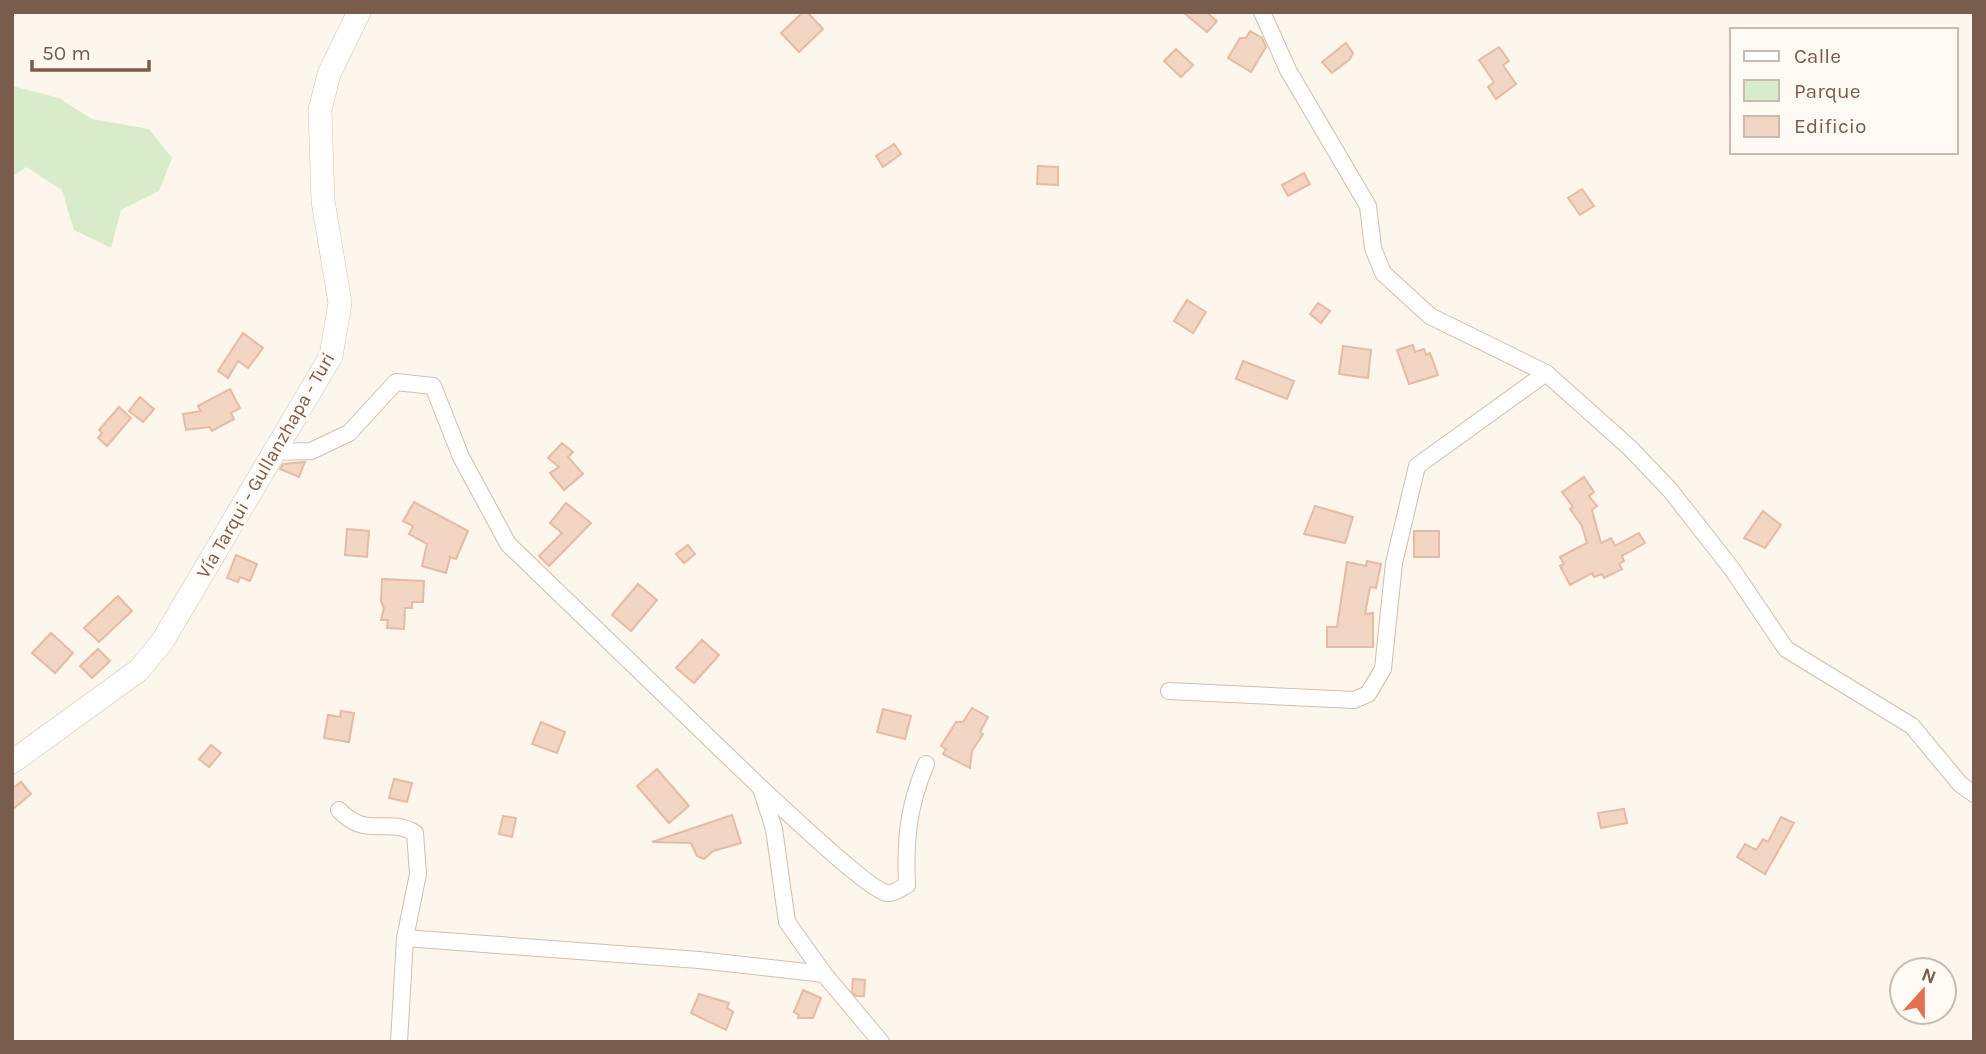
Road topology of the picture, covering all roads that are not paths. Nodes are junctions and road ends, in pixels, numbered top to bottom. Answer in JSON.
{"nodes":[{"id":1,"x":359,"y":12,"type":"edge"},
{"id":2,"x":1262,"y":12,"type":"edge"},
{"id":3,"x":1546,"y":373,"type":"junction"},
{"id":4,"x":275,"y":452,"type":"junction"},
{"id":5,"x":1169,"y":691,"type":"dead end"},
{"id":6,"x":12,"y":762,"type":"edge"},
{"id":7,"x":926,"y":764,"type":"dead end"},
{"id":8,"x":761,"y":788,"type":"junction"},
{"id":9,"x":1974,"y":794,"type":"edge"},
{"id":10,"x":339,"y":810,"type":"dead end"},
{"id":11,"x":405,"y":938,"type":"junction"},
{"id":12,"x":824,"y":974,"type":"junction"},
{"id":13,"x":399,"y":1042,"type":"edge"},
{"id":14,"x":881,"y":1042,"type":"edge"}],
"edges":[{"from":1,"to":4,"type":"main road","name":"Vía Tarqui - Gullanzhapa - Turi"},
{"from":2,"to":3,"type":"street"},
{"from":3,"to":5,"type":"street"},
{"from":3,"to":9,"type":"street"},
{"from":4,"to":6,"type":"main road","name":"Vía Tarqui - Gullanzhapa - Turi"},
{"from":4,"to":8,"type":"street"},
{"from":7,"to":8,"type":"street"},
{"from":8,"to":12,"type":"street"},
{"from":10,"to":11,"type":"street"},
{"from":11,"to":12,"type":"street"},
{"from":11,"to":13,"type":"street"},
{"from":12,"to":14,"type":"street"}]}
